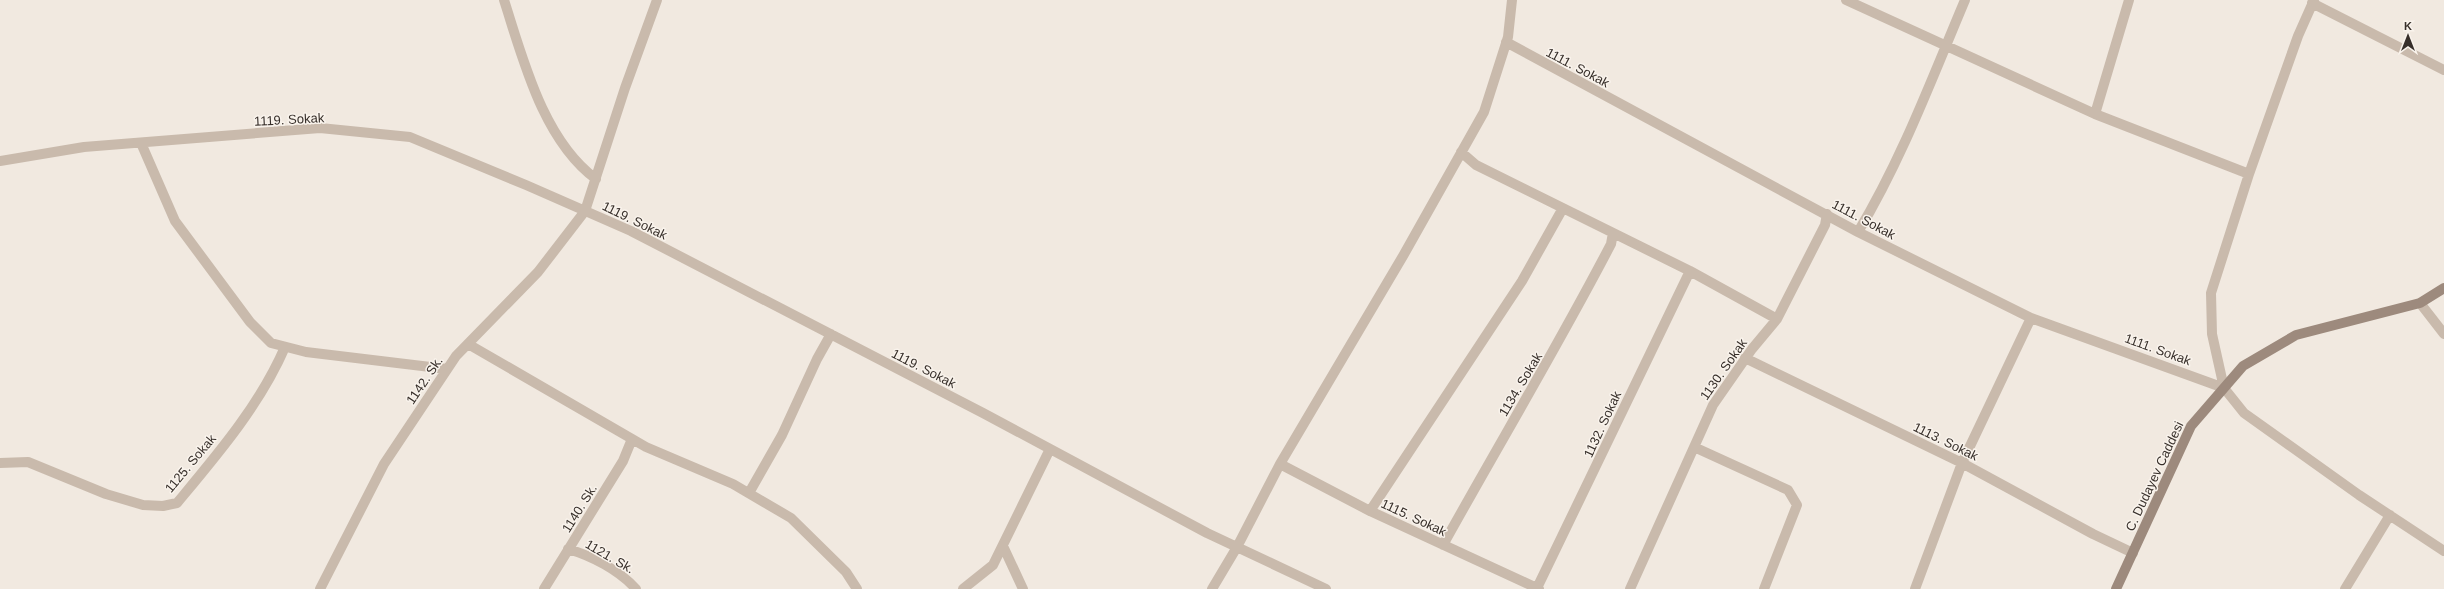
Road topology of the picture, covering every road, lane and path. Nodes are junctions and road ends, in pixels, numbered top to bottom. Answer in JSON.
{"nodes":[{"id":1,"x":504,"y":0,"type":"edge"},
{"id":2,"x":657,"y":0,"type":"edge"},
{"id":3,"x":1512,"y":0,"type":"edge"},
{"id":4,"x":1846,"y":0,"type":"edge"},
{"id":5,"x":1965,"y":0,"type":"edge"},
{"id":6,"x":2129,"y":0,"type":"edge"},
{"id":7,"x":2313,"y":2,"type":"edge"},
{"id":8,"x":1506,"y":42,"type":"junction"},
{"id":9,"x":1945,"y":47,"type":"junction"},
{"id":10,"x":2444,"y":70,"type":"edge"},
{"id":11,"x":2095,"y":114,"type":"junction"},
{"id":12,"x":141,"y":143,"type":"junction"},
{"id":13,"x":1461,"y":152,"type":"junction"},
{"id":14,"x":0,"y":161,"type":"edge"},
{"id":15,"x":2249,"y":174,"type":"junction"},
{"id":16,"x":596,"y":179,"type":"junction"},
{"id":17,"x":1563,"y":208,"type":"junction"},
{"id":18,"x":585,"y":211,"type":"junction"},
{"id":19,"x":1827,"y":214,"type":"junction"},
{"id":20,"x":1858,"y":232,"type":"junction"},
{"id":21,"x":1613,"y":233,"type":"junction"},
{"id":22,"x":1690,"y":271,"type":"junction"},
{"id":23,"x":2444,"y":288,"type":"edge"},
{"id":24,"x":2420,"y":303,"type":"junction"},
{"id":25,"x":2031,"y":318,"type":"junction"},
{"id":26,"x":1778,"y":319,"type":"junction"},
{"id":27,"x":831,"y":334,"type":"junction"},
{"id":28,"x":2444,"y":334,"type":"edge"},
{"id":29,"x":468,"y":344,"type":"junction"},
{"id":30,"x":285,"y":347,"type":"junction"},
{"id":31,"x":1745,"y":358,"type":"junction"},
{"id":32,"x":447,"y":369,"type":"junction"},
{"id":33,"x":2224,"y":388,"type":"junction"},
{"id":34,"x":632,"y":439,"type":"junction"},
{"id":35,"x":1694,"y":446,"type":"junction"},
{"id":36,"x":1050,"y":449,"type":"junction"},
{"id":37,"x":0,"y":463,"type":"edge"},
{"id":38,"x":1962,"y":463,"type":"junction"},
{"id":39,"x":1280,"y":464,"type":"junction"},
{"id":40,"x":748,"y":493,"type":"junction"},
{"id":41,"x":1370,"y":511,"type":"junction"},
{"id":42,"x":2390,"y":515,"type":"junction"},
{"id":43,"x":1443,"y":545,"type":"junction"},
{"id":44,"x":1003,"y":546,"type":"junction"},
{"id":45,"x":1237,"y":547,"type":"junction"},
{"id":46,"x":568,"y":549,"type":"junction"},
{"id":47,"x":2444,"y":551,"type":"edge"},
{"id":48,"x":2133,"y":553,"type":"junction"},
{"id":49,"x":320,"y":589,"type":"edge"},
{"id":50,"x":544,"y":589,"type":"edge"},
{"id":51,"x":636,"y":589,"type":"edge"},
{"id":52,"x":857,"y":589,"type":"edge"},
{"id":53,"x":963,"y":589,"type":"edge"},
{"id":54,"x":1023,"y":589,"type":"edge"},
{"id":55,"x":1212,"y":589,"type":"edge"},
{"id":56,"x":1326,"y":589,"type":"edge"},
{"id":57,"x":1538,"y":589,"type":"edge"},
{"id":58,"x":1630,"y":589,"type":"edge"},
{"id":59,"x":1764,"y":589,"type":"edge"},
{"id":60,"x":1916,"y":589,"type":"edge"},
{"id":61,"x":2116,"y":589,"type":"edge"},
{"id":62,"x":2345,"y":589,"type":"edge"}],
"edges":[{"from":1,"to":16,"type":"street"},
{"from":2,"to":16,"type":"street","name":"1142. Sk."},
{"from":3,"to":8,"type":"street"},
{"from":4,"to":9,"type":"street"},
{"from":5,"to":9,"type":"street"},
{"from":6,"to":11,"type":"street"},
{"from":7,"to":10,"type":"street"},
{"from":7,"to":15,"type":"street"},
{"from":8,"to":13,"type":"street"},
{"from":8,"to":19,"type":"street","name":"1111. Sokak"},
{"from":9,"to":11,"type":"street"},
{"from":9,"to":20,"type":"street"},
{"from":11,"to":15,"type":"street"},
{"from":12,"to":14,"type":"street","name":"1119. Sokak"},
{"from":12,"to":18,"type":"street","name":"1119. Sokak"},
{"from":12,"to":30,"type":"street"},
{"from":13,"to":17,"type":"street"},
{"from":13,"to":39,"type":"street"},
{"from":15,"to":33,"type":"street"},
{"from":16,"to":18,"type":"street","name":"1142. Sk."},
{"from":17,"to":21,"type":"street"},
{"from":17,"to":41,"type":"street"},
{"from":18,"to":27,"type":"street","name":"1119. Sokak"},
{"from":18,"to":29,"type":"street","name":"1142. Sk."},
{"from":19,"to":20,"type":"street","name":"1111. Sokak"},
{"from":19,"to":26,"type":"street","name":"1130. Sokak"},
{"from":20,"to":25,"type":"street","name":"1111. Sokak"},
{"from":21,"to":22,"type":"street"},
{"from":21,"to":43,"type":"street","name":"1134. Sokak"},
{"from":22,"to":26,"type":"street"},
{"from":22,"to":57,"type":"street","name":"1132. Sokak"},
{"from":23,"to":24,"type":"street","name":"C. Dudayev Caddesi"},
{"from":24,"to":28,"type":"street"},
{"from":24,"to":33,"type":"street","name":"C. Dudayev Caddesi"},
{"from":25,"to":33,"type":"street","name":"1111. Sokak"},
{"from":25,"to":38,"type":"street"},
{"from":26,"to":31,"type":"street","name":"1130. Sokak"},
{"from":27,"to":36,"type":"street","name":"1119. Sokak"},
{"from":27,"to":40,"type":"street"},
{"from":29,"to":32,"type":"street","name":"1142. Sk."},
{"from":29,"to":34,"type":"street"},
{"from":30,"to":32,"type":"street"},
{"from":30,"to":37,"type":"street","name":"1125. Sokak"},
{"from":31,"to":35,"type":"street","name":"1130. Sokak"},
{"from":31,"to":38,"type":"street","name":"1113. Sokak"},
{"from":32,"to":49,"type":"street","name":"1142. Sk."},
{"from":33,"to":42,"type":"street"},
{"from":33,"to":48,"type":"street","name":"C. Dudayev Caddesi"},
{"from":34,"to":40,"type":"street"},
{"from":34,"to":46,"type":"street","name":"1140. Sk."},
{"from":35,"to":58,"type":"street","name":"1130. Sokak"},
{"from":35,"to":59,"type":"street"},
{"from":36,"to":44,"type":"street"},
{"from":36,"to":45,"type":"street","name":"1119. Sokak"},
{"from":38,"to":48,"type":"street","name":"1113. Sokak"},
{"from":38,"to":60,"type":"street"},
{"from":39,"to":41,"type":"street","name":"1115. Sokak"},
{"from":39,"to":45,"type":"street"},
{"from":40,"to":52,"type":"street"},
{"from":41,"to":43,"type":"street","name":"1115. Sokak"},
{"from":42,"to":47,"type":"street"},
{"from":42,"to":62,"type":"street"},
{"from":43,"to":57,"type":"street","name":"1115. Sokak"},
{"from":44,"to":53,"type":"street"},
{"from":44,"to":54,"type":"street"},
{"from":45,"to":55,"type":"street"},
{"from":45,"to":56,"type":"street","name":"1119. Sokak"},
{"from":46,"to":50,"type":"street","name":"1140. Sk."},
{"from":46,"to":51,"type":"street","name":"1121. Sk."},
{"from":48,"to":61,"type":"street","name":"C. Dudayev Caddesi"}]}
